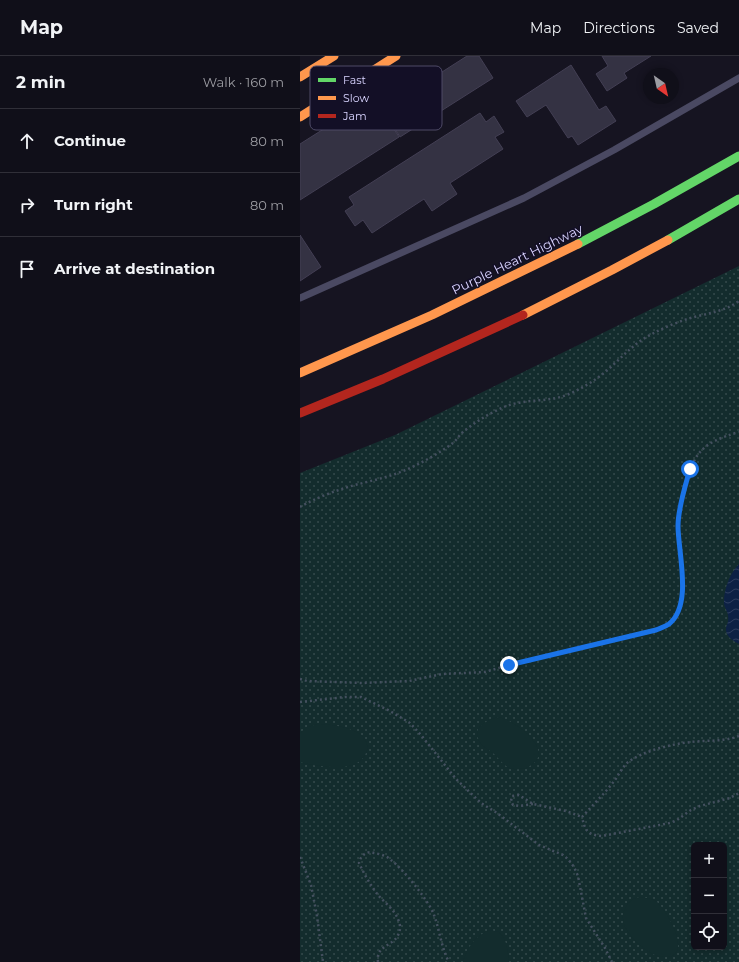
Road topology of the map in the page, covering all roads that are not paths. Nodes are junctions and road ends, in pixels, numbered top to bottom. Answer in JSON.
{"nodes":[{"id":1,"x":334,"y":56,"type":"edge"},
{"id":2,"x":396,"y":56,"type":"edge"},
{"id":3,"x":318,"y":66,"type":"edge"},
{"id":4,"x":380,"y":66,"type":"edge"},
{"id":5,"x":310,"y":71,"type":"edge"},
{"id":6,"x":300,"y":77,"type":"edge"},
{"id":7,"x":739,"y":78,"type":"edge"},
{"id":8,"x":310,"y":111,"type":"edge"},
{"id":9,"x":300,"y":117,"type":"edge"},
{"id":10,"x":739,"y":156,"type":"edge"},
{"id":11,"x":739,"y":199,"type":"edge"},
{"id":12,"x":300,"y":298,"type":"edge"},
{"id":13,"x":300,"y":373,"type":"edge"},
{"id":14,"x":300,"y":413,"type":"edge"}],
"edges":[{"from":1,"to":3,"type":"main road"},
{"from":2,"to":4,"type":"main road"},
{"from":5,"to":6,"type":"main road"},
{"from":7,"to":12,"type":"lane"},
{"from":8,"to":9,"type":"main road"},
{"from":10,"to":13,"type":"main road","name":"Purple Heart Highway"},
{"from":11,"to":14,"type":"main road"}]}
